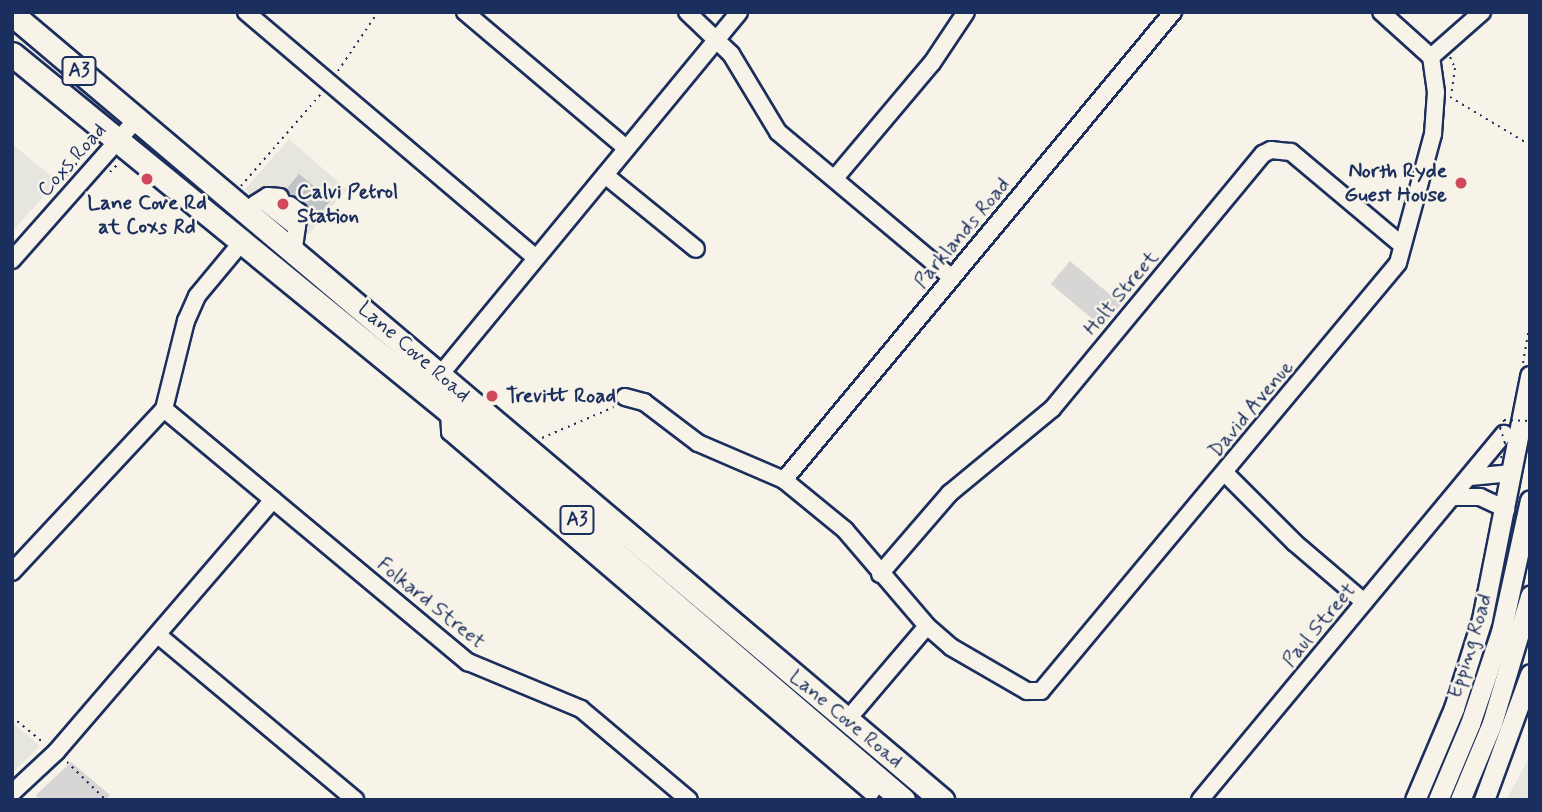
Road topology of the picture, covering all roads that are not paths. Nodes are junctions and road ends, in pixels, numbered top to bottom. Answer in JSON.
{"nodes":[{"id":1,"x":246,"y":12,"type":"edge"},
{"id":2,"x":465,"y":12,"type":"edge"},
{"id":3,"x":687,"y":12,"type":"edge"},
{"id":4,"x":739,"y":12,"type":"edge"},
{"id":5,"x":966,"y":12,"type":"edge"},
{"id":6,"x":1173,"y":12,"type":"edge"},
{"id":7,"x":1381,"y":12,"type":"edge"},
{"id":8,"x":1482,"y":12,"type":"edge"},
{"id":9,"x":18,"y":20,"type":"edge"},
{"id":10,"x":718,"y":39,"type":"junction"},
{"id":11,"x":12,"y":54,"type":"edge"},
{"id":12,"x":1431,"y":57,"type":"junction"},
{"id":13,"x":136,"y":120,"type":"junction"},
{"id":14,"x":105,"y":141,"type":"junction"},
{"id":15,"x":626,"y":148,"type":"junction"},
{"id":16,"x":605,"y":175,"type":"junction"},
{"id":17,"x":835,"y":178,"type":"junction"},
{"id":18,"x":242,"y":242,"type":"junction"},
{"id":19,"x":1402,"y":244,"type":"junction"},
{"id":20,"x":696,"y":248,"type":"dead end"},
{"id":21,"x":536,"y":258,"type":"junction"},
{"id":22,"x":12,"y":260,"type":"edge"},
{"id":23,"x":952,"y":278,"type":"junction"},
{"id":24,"x":440,"y":375,"type":"junction"},
{"id":25,"x":1530,"y":376,"type":"edge"},
{"id":26,"x":625,"y":397,"type":"road end"},
{"id":27,"x":164,"y":409,"type":"junction"},
{"id":28,"x":1504,"y":434,"type":"dead end"},
{"id":29,"x":1507,"y":466,"type":"junction"},
{"id":30,"x":1225,"y":473,"type":"junction"},
{"id":31,"x":1470,"y":477,"type":"junction"},
{"id":32,"x":784,"y":480,"type":"junction"},
{"id":33,"x":1454,"y":498,"type":"junction"},
{"id":34,"x":272,"y":500,"type":"junction"},
{"id":35,"x":1530,"y":500,"type":"edge"},
{"id":36,"x":1506,"y":509,"type":"junction"},
{"id":37,"x":12,"y":572,"type":"edge"},
{"id":38,"x":880,"y":574,"type":"junction"},
{"id":39,"x":1530,"y":596,"type":"edge"},
{"id":40,"x":1364,"y":602,"type":"junction"},
{"id":41,"x":927,"y":626,"type":"junction"},
{"id":42,"x":158,"y":635,"type":"junction"},
{"id":43,"x":1530,"y":674,"type":"edge"},
{"id":44,"x":848,"y":720,"type":"junction"},
{"id":45,"x":898,"y":761,"type":"junction"},
{"id":46,"x":872,"y":791,"type":"edge"},
{"id":47,"x":12,"y":793,"type":"edge"},
{"id":48,"x":355,"y":800,"type":"edge"},
{"id":49,"x":689,"y":800,"type":"edge"},
{"id":50,"x":904,"y":800,"type":"edge"},
{"id":51,"x":942,"y":800,"type":"edge"},
{"id":52,"x":1200,"y":800,"type":"edge"},
{"id":53,"x":1415,"y":800,"type":"edge"},
{"id":54,"x":1438,"y":800,"type":"edge"},
{"id":55,"x":1460,"y":800,"type":"edge"},
{"id":56,"x":1484,"y":800,"type":"edge"}],
"edges":[{"from":1,"to":21,"type":"street"},
{"from":2,"to":15,"type":"street"},
{"from":3,"to":10,"type":"street"},
{"from":4,"to":10,"type":"street"},
{"from":5,"to":17,"type":"street"},
{"from":6,"to":23,"type":"street","name":"Parklands Road"},
{"from":7,"to":12,"type":"street"},
{"from":8,"to":12,"type":"street"},
{"from":9,"to":13,"type":"highway","name":"Lane Cove Road","number":"A3"},
{"from":10,"to":15,"type":"street"},
{"from":10,"to":17,"type":"street"},
{"from":11,"to":14,"type":"highway","name":"Lane Cove Road","number":"A3"},
{"from":12,"to":19,"type":"street","name":"David Avenue"},
{"from":13,"to":14,"type":"street","name":"Coxs Road"},
{"from":13,"to":24,"type":"highway","name":"Lane Cove Road","number":"A3"},
{"from":14,"to":18,"type":"highway","name":"Lane Cove Road","number":"A3"},
{"from":14,"to":22,"type":"street","name":"Coxs Road"},
{"from":15,"to":16,"type":"street"},
{"from":16,"to":20,"type":"street"},
{"from":16,"to":21,"type":"street"},
{"from":17,"to":23,"type":"street"},
{"from":18,"to":27,"type":"street"},
{"from":18,"to":46,"type":"highway","name":"Lane Cove Road","number":"A3"},
{"from":19,"to":30,"type":"street","name":"David Avenue"},
{"from":19,"to":38,"type":"street","name":"Holt Street"},
{"from":21,"to":24,"type":"street"},
{"from":23,"to":32,"type":"street","name":"Parklands Road"},
{"from":24,"to":44,"type":"highway","name":"Lane Cove Road","number":"A3"},
{"from":25,"to":29,"type":"main road"},
{"from":26,"to":32,"type":"street"},
{"from":27,"to":34,"type":"street","name":"Folkard Street"},
{"from":27,"to":37,"type":"street"},
{"from":28,"to":31,"type":"street","name":"Paul Street"},
{"from":29,"to":31,"type":"street"},
{"from":29,"to":36,"type":"main road"},
{"from":30,"to":40,"type":"street"},
{"from":30,"to":41,"type":"street","name":"David Avenue"},
{"from":31,"to":33,"type":"street","name":"Paul Street"},
{"from":32,"to":38,"type":"street"},
{"from":33,"to":36,"type":"street"},
{"from":33,"to":40,"type":"street","name":"Paul Street"},
{"from":34,"to":42,"type":"street"},
{"from":34,"to":49,"type":"street","name":"Folkard Street"},
{"from":35,"to":54,"type":"main road","name":"Epping Road"},
{"from":36,"to":53,"type":"main road"},
{"from":38,"to":41,"type":"street"},
{"from":39,"to":55,"type":"main road","name":"Epping Road"},
{"from":40,"to":52,"type":"street","name":"Paul Street"},
{"from":41,"to":44,"type":"street"},
{"from":42,"to":47,"type":"street"},
{"from":42,"to":48,"type":"street"},
{"from":43,"to":56,"type":"main road"},
{"from":44,"to":45,"type":"highway","name":"Lane Cove Road","number":"A3"},
{"from":45,"to":46,"type":"street"},
{"from":45,"to":51,"type":"highway","name":"Lane Cove Road","number":"A3"},
{"from":46,"to":50,"type":"highway","name":"Lane Cove Road","number":"A3"}]}
